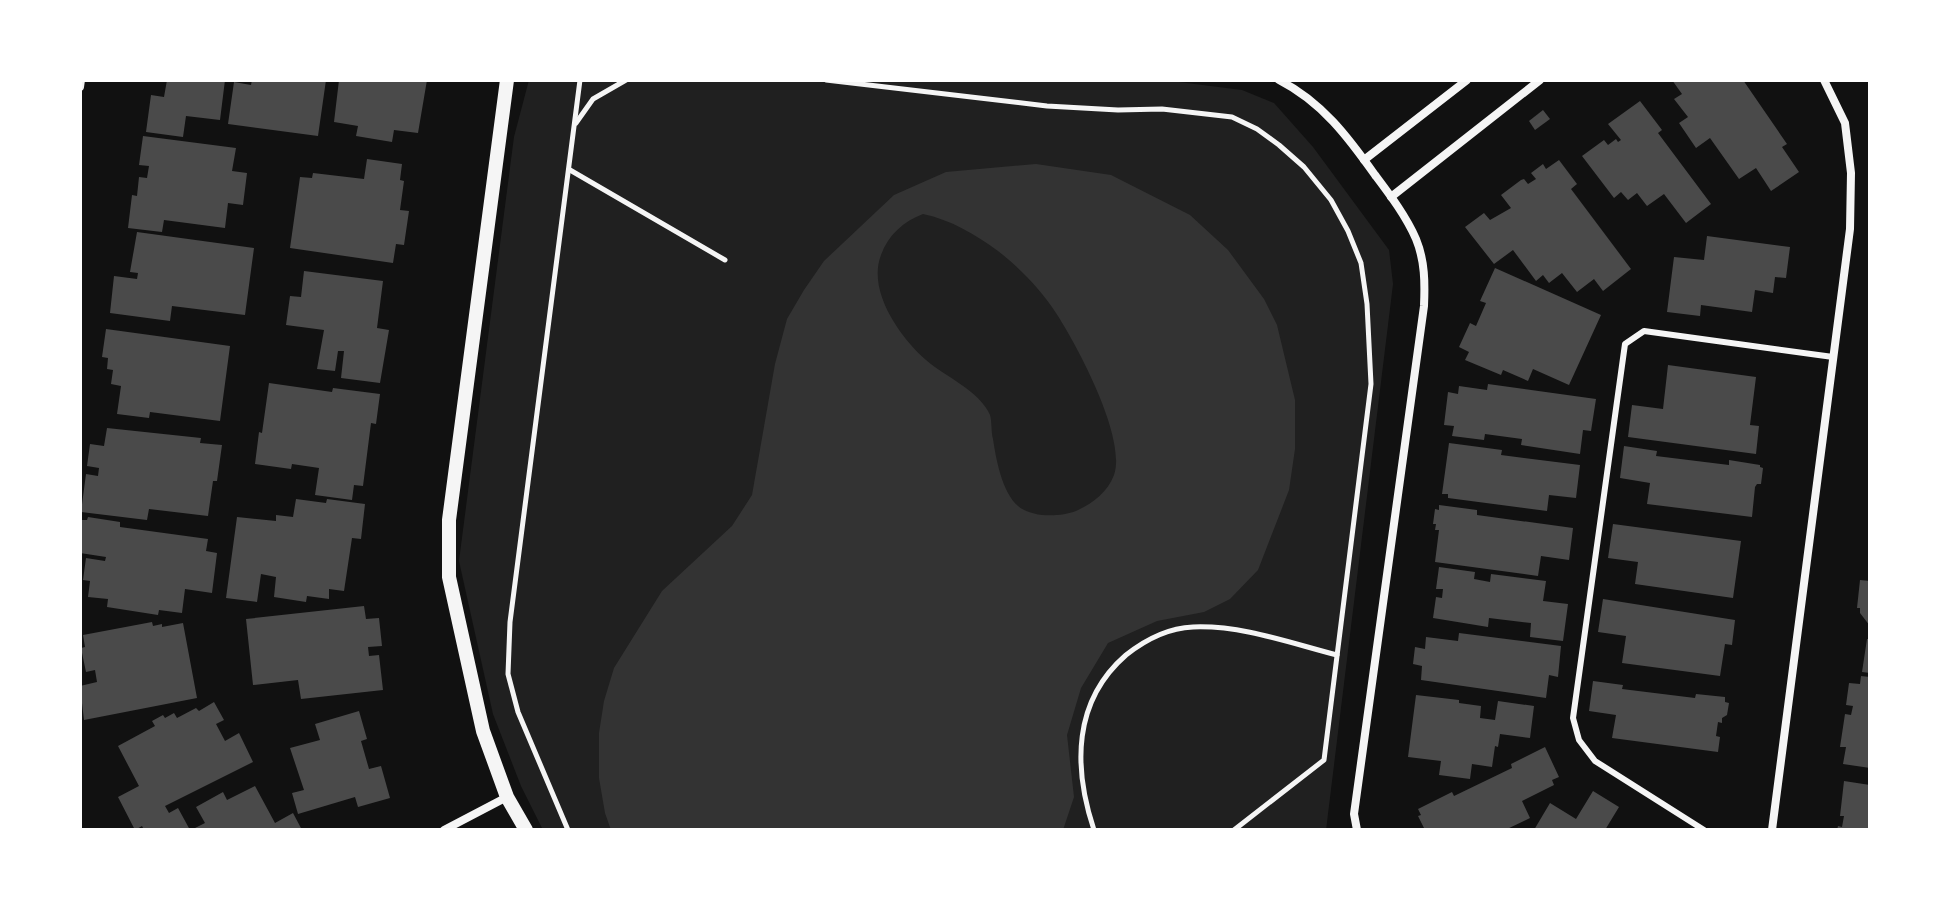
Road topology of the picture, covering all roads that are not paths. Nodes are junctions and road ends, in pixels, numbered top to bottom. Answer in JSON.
{"nodes":[{"id":1,"x":81,"y":80,"type":"edge"},
{"id":2,"x":507,"y":80,"type":"edge"},
{"id":3,"x":1279,"y":80,"type":"edge"},
{"id":4,"x":1467,"y":80,"type":"edge"},
{"id":5,"x":1540,"y":80,"type":"edge"},
{"id":6,"x":1824,"y":80,"type":"edge"},
{"id":7,"x":80,"y":87,"type":"edge"},
{"id":8,"x":1364,"y":160,"type":"junction"},
{"id":9,"x":1391,"y":197,"type":"junction"},
{"id":10,"x":1833,"y":357,"type":"junction"},
{"id":11,"x":507,"y":797,"type":"junction"},
{"id":12,"x":444,"y":830,"type":"edge"},
{"id":13,"x":526,"y":830,"type":"edge"},
{"id":14,"x":1357,"y":830,"type":"edge"},
{"id":15,"x":1704,"y":830,"type":"edge"},
{"id":16,"x":1772,"y":830,"type":"edge"}],
"edges":[{"from":1,"to":7,"type":"street"},
{"from":2,"to":11,"type":"street"},
{"from":3,"to":8,"type":"street"},
{"from":4,"to":8,"type":"street"},
{"from":5,"to":9,"type":"street"},
{"from":6,"to":10,"type":"street"},
{"from":8,"to":9,"type":"street"},
{"from":9,"to":14,"type":"street"},
{"from":10,"to":15,"type":"lane"},
{"from":10,"to":16,"type":"street"},
{"from":11,"to":12,"type":"street"},
{"from":11,"to":13,"type":"street"}]}
